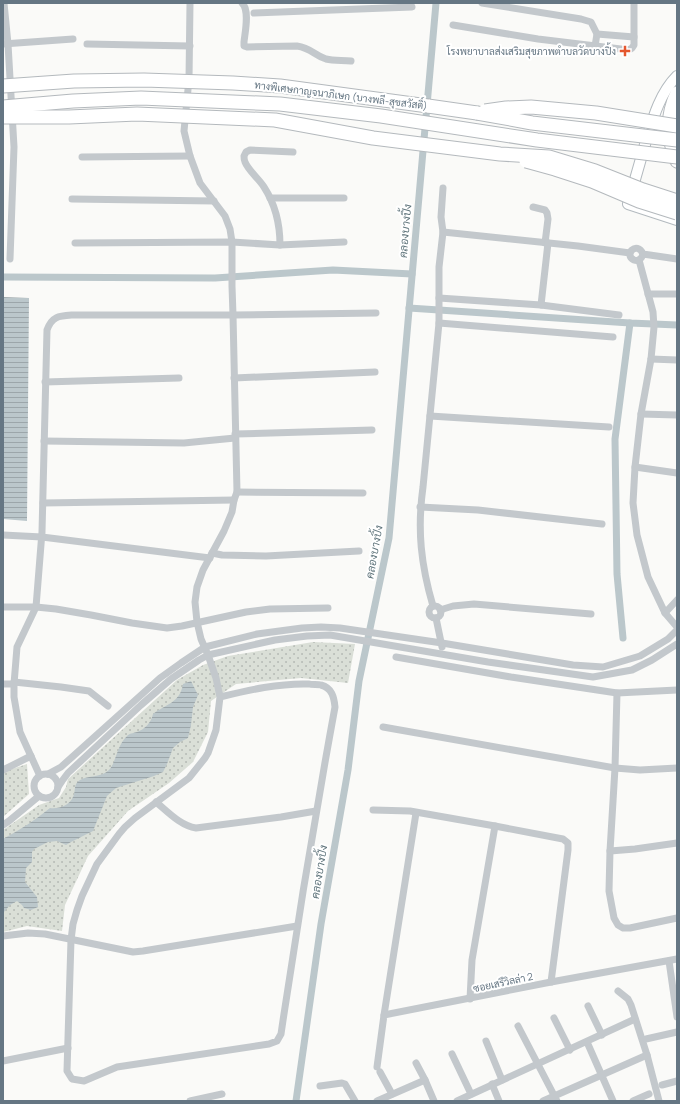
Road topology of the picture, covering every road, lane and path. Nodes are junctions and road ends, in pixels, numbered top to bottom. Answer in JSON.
{"nodes":[{"id":1,"x":4,"y":3,"type":"edge"},
{"id":2,"x":190,"y":3,"type":"edge"},
{"id":3,"x":242,"y":3,"type":"edge"},
{"id":4,"x":482,"y":3,"type":"edge"},
{"id":5,"x":634,"y":3,"type":"edge"},
{"id":6,"x":342,"y":6,"type":"edge"},
{"id":7,"x":412,"y":7,"type":"dead end"},
{"id":8,"x":254,"y":13,"type":"dead end"},
{"id":9,"x":453,"y":25,"type":"dead end"},
{"id":10,"x":597,"y":34,"type":"junction"},
{"id":11,"x":634,"y":37,"type":"junction"},
{"id":12,"x":73,"y":39,"type":"dead end"},
{"id":13,"x":6,"y":44,"type":"edge"},
{"id":14,"x":87,"y":44,"type":"dead end"},
{"id":15,"x":190,"y":46,"type":"junction"},
{"id":16,"x":595,"y":46,"type":"junction"},
{"id":17,"x":351,"y":61,"type":"dead end"},
{"id":18,"x":677,"y":76,"type":"edge"},
{"id":19,"x":3,"y":86,"type":"edge"},
{"id":20,"x":677,"y":93,"type":"edge"},
{"id":21,"x":3,"y":106,"type":"edge"},
{"id":22,"x":477,"y":113,"type":"junction"},
{"id":23,"x":3,"y":117,"type":"edge"},
{"id":24,"x":677,"y":126,"type":"edge"},
{"id":25,"x":677,"y":140,"type":"edge"},
{"id":26,"x":293,"y":152,"type":"dead end"},
{"id":27,"x":500,"y":154,"type":"junction"},
{"id":28,"x":190,"y":156,"type":"junction"},
{"id":29,"x":82,"y":157,"type":"dead end"},
{"id":30,"x":677,"y":157,"type":"edge"},
{"id":31,"x":677,"y":162,"type":"edge"},
{"id":32,"x":443,"y":188,"type":"dead end"},
{"id":33,"x":270,"y":198,"type":"junction"},
{"id":34,"x":344,"y":198,"type":"dead end"},
{"id":35,"x":72,"y":199,"type":"dead end"},
{"id":36,"x":214,"y":201,"type":"junction"},
{"id":37,"x":677,"y":201,"type":"edge"},
{"id":38,"x":533,"y":207,"type":"dead end"},
{"id":39,"x":677,"y":213,"type":"edge"},
{"id":40,"x":677,"y":220,"type":"edge"},
{"id":41,"x":443,"y":232,"type":"junction"},
{"id":42,"x":232,"y":242,"type":"junction"},
{"id":43,"x":344,"y":242,"type":"dead end"},
{"id":44,"x":75,"y":243,"type":"dead end"},
{"id":45,"x":547,"y":243,"type":"junction"},
{"id":46,"x":280,"y":245,"type":"junction"},
{"id":47,"x":630,"y":253,"type":"junction"},
{"id":48,"x":641,"y":257,"type":"junction"},
{"id":49,"x":10,"y":259,"type":"dead end"},
{"id":50,"x":677,"y":259,"type":"edge"},
{"id":51,"x":648,"y":294,"type":"junction"},
{"id":52,"x":677,"y":294,"type":"edge"},
{"id":53,"x":439,"y":300,"type":"junction"},
{"id":54,"x":541,"y":305,"type":"junction"},
{"id":55,"x":376,"y":313,"type":"dead end"},
{"id":56,"x":619,"y":314,"type":"dead end"},
{"id":57,"x":233,"y":315,"type":"junction"},
{"id":58,"x":439,"y":320,"type":"junction"},
{"id":59,"x":613,"y":337,"type":"dead end"},
{"id":60,"x":651,"y":359,"type":"junction"},
{"id":61,"x":677,"y":360,"type":"edge"},
{"id":62,"x":375,"y":372,"type":"dead end"},
{"id":63,"x":179,"y":378,"type":"dead end"},
{"id":64,"x":234,"y":378,"type":"junction"},
{"id":65,"x":45,"y":382,"type":"junction"},
{"id":66,"x":641,"y":414,"type":"junction"},
{"id":67,"x":677,"y":415,"type":"edge"},
{"id":68,"x":430,"y":416,"type":"junction"},
{"id":69,"x":609,"y":427,"type":"dead end"},
{"id":70,"x":372,"y":430,"type":"dead end"},
{"id":71,"x":235,"y":436,"type":"junction"},
{"id":72,"x":44,"y":441,"type":"junction"},
{"id":73,"x":634,"y":467,"type":"junction"},
{"id":74,"x":677,"y":473,"type":"edge"},
{"id":75,"x":236,"y":492,"type":"junction"},
{"id":76,"x":363,"y":493,"type":"dead end"},
{"id":77,"x":234,"y":500,"type":"junction"},
{"id":78,"x":42,"y":503,"type":"junction"},
{"id":79,"x":420,"y":507,"type":"junction"},
{"id":80,"x":602,"y":524,"type":"dead end"},
{"id":81,"x":3,"y":535,"type":"edge"},
{"id":82,"x":42,"y":537,"type":"junction"},
{"id":83,"x":359,"y":551,"type":"dead end"},
{"id":84,"x":211,"y":556,"type":"junction"},
{"id":85,"x":677,"y":600,"type":"edge"},
{"id":86,"x":3,"y":607,"type":"edge"},
{"id":87,"x":36,"y":607,"type":"junction"},
{"id":88,"x":328,"y":608,"type":"dead end"},
{"id":89,"x":437,"y":608,"type":"junction"},
{"id":90,"x":665,"y":613,"type":"junction"},
{"id":91,"x":591,"y":614,"type":"dead end"},
{"id":92,"x":436,"y":618,"type":"junction"},
{"id":93,"x":197,"y":622,"type":"junction"},
{"id":94,"x":677,"y":629,"type":"edge"},
{"id":95,"x":442,"y":643,"type":"junction"},
{"id":96,"x":677,"y":644,"type":"edge"},
{"id":97,"x":205,"y":647,"type":"junction"},
{"id":98,"x":443,"y":654,"type":"junction"},
{"id":99,"x":208,"y":655,"type":"junction"},
{"id":100,"x":396,"y":657,"type":"dead end"},
{"id":101,"x":14,"y":683,"type":"junction"},
{"id":102,"x":3,"y":684,"type":"edge"},
{"id":103,"x":677,"y":690,"type":"edge"},
{"id":104,"x":617,"y":693,"type":"junction"},
{"id":105,"x":220,"y":697,"type":"junction"},
{"id":106,"x":108,"y":706,"type":"dead end"},
{"id":107,"x":383,"y":727,"type":"dead end"},
{"id":108,"x":30,"y":756,"type":"junction"},
{"id":109,"x":614,"y":768,"type":"junction"},
{"id":110,"x":677,"y":768,"type":"edge"},
{"id":111,"x":3,"y":770,"type":"edge"},
{"id":112,"x":48,"y":774,"type":"junction"},
{"id":113,"x":40,"y":776,"type":"junction"},
{"id":114,"x":58,"y":787,"type":"junction"},
{"id":115,"x":39,"y":796,"type":"junction"},
{"id":116,"x":156,"y":802,"type":"junction"},
{"id":117,"x":373,"y":810,"type":"dead end"},
{"id":118,"x":316,"y":811,"type":"junction"},
{"id":119,"x":416,"y":813,"type":"junction"},
{"id":120,"x":3,"y":825,"type":"edge"},
{"id":121,"x":495,"y":826,"type":"junction"},
{"id":122,"x":677,"y":843,"type":"edge"},
{"id":123,"x":610,"y":850,"type":"junction"},
{"id":124,"x":677,"y":918,"type":"edge"},
{"id":125,"x":297,"y":926,"type":"junction"},
{"id":126,"x":3,"y":936,"type":"edge"},
{"id":127,"x":72,"y":940,"type":"junction"},
{"id":128,"x":677,"y":959,"type":"edge"},
{"id":129,"x":669,"y":961,"type":"junction"},
{"id":130,"x":551,"y":982,"type":"junction"},
{"id":131,"x":618,"y":990,"type":"dead end"},
{"id":132,"x":470,"y":999,"type":"junction"},
{"id":133,"x":588,"y":1006,"type":"dead end"},
{"id":134,"x":384,"y":1015,"type":"junction"},
{"id":135,"x":677,"y":1017,"type":"edge"},
{"id":136,"x":554,"y":1018,"type":"dead end"},
{"id":137,"x":635,"y":1019,"type":"junction"},
{"id":138,"x":518,"y":1026,"type":"dead end"},
{"id":139,"x":677,"y":1032,"type":"edge"},
{"id":140,"x":602,"y":1035,"type":"junction"},
{"id":141,"x":646,"y":1039,"type":"dead end"},
{"id":142,"x":486,"y":1041,"type":"dead end"},
{"id":143,"x":586,"y":1042,"type":"junction"},
{"id":144,"x":68,"y":1048,"type":"junction"},
{"id":145,"x":570,"y":1050,"type":"junction"},
{"id":146,"x":452,"y":1054,"type":"dead end"},
{"id":147,"x":647,"y":1055,"type":"junction"},
{"id":148,"x":3,"y":1060,"type":"edge"},
{"id":149,"x":416,"y":1063,"type":"dead end"},
{"id":150,"x":538,"y":1064,"type":"junction"},
{"id":151,"x":602,"y":1075,"type":"junction"},
{"id":152,"x":425,"y":1080,"type":"junction"},
{"id":153,"x":502,"y":1080,"type":"junction"},
{"id":154,"x":677,"y":1081,"type":"edge"},
{"id":155,"x":492,"y":1084,"type":"junction"},
{"id":156,"x":662,"y":1085,"type":"dead end"},
{"id":157,"x":320,"y":1086,"type":"dead end"},
{"id":158,"x":222,"y":1094,"type":"dead end"},
{"id":159,"x":392,"y":1094,"type":"junction"},
{"id":160,"x":471,"y":1094,"type":"junction"},
{"id":161,"x":649,"y":1094,"type":"dead end"},
{"id":162,"x":556,"y":1098,"type":"edge"},
{"id":163,"x":190,"y":1101,"type":"edge"},
{"id":164,"x":354,"y":1101,"type":"edge"},
{"id":165,"x":377,"y":1101,"type":"edge"},
{"id":166,"x":434,"y":1101,"type":"edge"},
{"id":167,"x":457,"y":1101,"type":"edge"},
{"id":168,"x":499,"y":1101,"type":"edge"},
{"id":169,"x":543,"y":1101,"type":"edge"},
{"id":170,"x":614,"y":1101,"type":"edge"},
{"id":171,"x":633,"y":1101,"type":"edge"},
{"id":172,"x":658,"y":1101,"type":"edge"}],
"edges":[{"from":1,"to":13,"type":"street"},
{"from":2,"to":15,"type":"street"},
{"from":3,"to":17,"type":"street"},
{"from":4,"to":10,"type":"street"},
{"from":5,"to":11,"type":"street"},
{"from":6,"to":7,"type":"street"},
{"from":6,"to":8,"type":"street"},
{"from":9,"to":16,"type":"street"},
{"from":10,"to":11,"type":"street"},
{"from":10,"to":16,"type":"street"},
{"from":11,"to":16,"type":"street"},
{"from":12,"to":13,"type":"street"},
{"from":13,"to":49,"type":"street"},
{"from":14,"to":15,"type":"street"},
{"from":15,"to":28,"type":"street"},
{"from":18,"to":40,"type":"street"},
{"from":19,"to":22,"type":"highway","name":"ทางพิเศษกาญจนาภิเษก (บางพลี-สุขสวัสดิ์)","bridge":true},
{"from":20,"to":31,"type":"highway"},
{"from":21,"to":30,"type":"highway","name":"ทางพิเศษกาญจนาภิเษก (บางพลี-สุขสวัสดิ์)","bridge":true},
{"from":22,"to":24,"type":"highway","bridge":true},
{"from":22,"to":25,"type":"highway","name":"ทางพิเศษกาญจนาภิเษก (บางพลี-สุขสวัสดิ์)","bridge":true},
{"from":23,"to":27,"type":"highway","bridge":true},
{"from":26,"to":33,"type":"street"},
{"from":27,"to":37,"type":"highway","bridge":true},
{"from":27,"to":39,"type":"highway","bridge":true},
{"from":28,"to":29,"type":"street"},
{"from":28,"to":36,"type":"street"},
{"from":32,"to":41,"type":"street"},
{"from":33,"to":34,"type":"street"},
{"from":33,"to":46,"type":"street"},
{"from":35,"to":36,"type":"street"},
{"from":36,"to":42,"type":"street"},
{"from":38,"to":45,"type":"street"},
{"from":41,"to":45,"type":"street"},
{"from":41,"to":53,"type":"street"},
{"from":42,"to":44,"type":"street"},
{"from":42,"to":46,"type":"street"},
{"from":42,"to":57,"type":"street"},
{"from":43,"to":46,"type":"street"},
{"from":45,"to":47,"type":"street"},
{"from":45,"to":54,"type":"street"},
{"from":47,"to":48,"type":"street"},
{"from":47,"to":48,"type":"street"},
{"from":48,"to":50,"type":"street"},
{"from":48,"to":51,"type":"street"},
{"from":51,"to":52,"type":"street"},
{"from":51,"to":60,"type":"street"},
{"from":53,"to":54,"type":"street"},
{"from":53,"to":58,"type":"street"},
{"from":54,"to":56,"type":"street"},
{"from":55,"to":57,"type":"street"},
{"from":57,"to":64,"type":"street"},
{"from":57,"to":65,"type":"street"},
{"from":58,"to":59,"type":"street"},
{"from":58,"to":68,"type":"street"},
{"from":60,"to":61,"type":"street"},
{"from":60,"to":66,"type":"street"},
{"from":62,"to":64,"type":"street"},
{"from":63,"to":65,"type":"street"},
{"from":64,"to":71,"type":"street"},
{"from":65,"to":72,"type":"street"},
{"from":66,"to":67,"type":"street"},
{"from":66,"to":73,"type":"street"},
{"from":68,"to":69,"type":"street"},
{"from":68,"to":79,"type":"street"},
{"from":70,"to":71,"type":"street"},
{"from":71,"to":72,"type":"street"},
{"from":71,"to":75,"type":"street"},
{"from":72,"to":78,"type":"street"},
{"from":73,"to":74,"type":"street"},
{"from":73,"to":90,"type":"street"},
{"from":75,"to":76,"type":"street"},
{"from":75,"to":77,"type":"street"},
{"from":77,"to":78,"type":"street"},
{"from":77,"to":84,"type":"street"},
{"from":78,"to":82,"type":"street"},
{"from":79,"to":80,"type":"street"},
{"from":79,"to":89,"type":"street"},
{"from":81,"to":82,"type":"street"},
{"from":82,"to":84,"type":"street"},
{"from":82,"to":87,"type":"street"},
{"from":83,"to":84,"type":"street"},
{"from":84,"to":93,"type":"street"},
{"from":85,"to":90,"type":"street"},
{"from":86,"to":87,"type":"street"},
{"from":87,"to":93,"type":"street"},
{"from":87,"to":101,"type":"street"},
{"from":88,"to":93,"type":"street"},
{"from":89,"to":91,"type":"street"},
{"from":89,"to":92,"type":"street"},
{"from":89,"to":92,"type":"street"},
{"from":90,"to":94,"type":"street"},
{"from":92,"to":95,"type":"street"},
{"from":93,"to":97,"type":"street"},
{"from":94,"to":95,"type":"street"},
{"from":95,"to":97,"type":"street"},
{"from":95,"to":98,"type":"street"},
{"from":96,"to":98,"type":"street"},
{"from":97,"to":99,"type":"street"},
{"from":97,"to":112,"type":"street"},
{"from":98,"to":99,"type":"street"},
{"from":99,"to":105,"type":"street"},
{"from":99,"to":114,"type":"street"},
{"from":100,"to":104,"type":"street"},
{"from":101,"to":102,"type":"street"},
{"from":101,"to":106,"type":"street"},
{"from":101,"to":108,"type":"street"},
{"from":103,"to":104,"type":"street"},
{"from":104,"to":109,"type":"street"},
{"from":105,"to":116,"type":"street"},
{"from":105,"to":118,"type":"street"},
{"from":107,"to":109,"type":"street"},
{"from":108,"to":111,"type":"street"},
{"from":108,"to":113,"type":"street"},
{"from":109,"to":110,"type":"street"},
{"from":109,"to":123,"type":"street"},
{"from":112,"to":113,"type":"street"},
{"from":112,"to":114,"type":"street"},
{"from":113,"to":115,"type":"street"},
{"from":114,"to":115,"type":"street"},
{"from":115,"to":120,"type":"street"},
{"from":116,"to":118,"type":"street"},
{"from":116,"to":127,"type":"street"},
{"from":117,"to":119,"type":"street"},
{"from":118,"to":125,"type":"street"},
{"from":119,"to":121,"type":"street"},
{"from":119,"to":134,"type":"street"},
{"from":121,"to":130,"type":"street"},
{"from":121,"to":132,"type":"street"},
{"from":122,"to":123,"type":"street"},
{"from":123,"to":124,"type":"street"},
{"from":125,"to":127,"type":"street"},
{"from":125,"to":144,"type":"street"},
{"from":126,"to":127,"type":"street"},
{"from":127,"to":144,"type":"street"},
{"from":128,"to":129,"type":"street","name":"ซอยเสรีวิลล่า 2"},
{"from":129,"to":130,"type":"street","name":"ซอยเสรีวิลล่า 2"},
{"from":129,"to":135,"type":"street"},
{"from":130,"to":132,"type":"street","name":"ซอยเสรีวิลล่า 2"},
{"from":131,"to":137,"type":"street"},
{"from":132,"to":134,"type":"street","name":"ซอยเสรีวิลล่า 2"},
{"from":133,"to":140,"type":"street"},
{"from":134,"to":159,"type":"street"},
{"from":136,"to":145,"type":"street"},
{"from":137,"to":140,"type":"street"},
{"from":137,"to":147,"type":"street"},
{"from":138,"to":150,"type":"street"},
{"from":139,"to":141,"type":"street"},
{"from":140,"to":143,"type":"street"},
{"from":142,"to":153,"type":"street"},
{"from":143,"to":145,"type":"street"},
{"from":143,"to":151,"type":"street"},
{"from":144,"to":148,"type":"street"},
{"from":145,"to":150,"type":"street"},
{"from":146,"to":160,"type":"street"},
{"from":147,"to":151,"type":"street"},
{"from":147,"to":172,"type":"street"},
{"from":149,"to":152,"type":"street"},
{"from":150,"to":153,"type":"street"},
{"from":150,"to":162,"type":"street"},
{"from":151,"to":162,"type":"street"},
{"from":151,"to":170,"type":"street"},
{"from":152,"to":159,"type":"street"},
{"from":152,"to":166,"type":"street"},
{"from":153,"to":155,"type":"street"},
{"from":154,"to":156,"type":"street"},
{"from":155,"to":160,"type":"street"},
{"from":155,"to":168,"type":"street"},
{"from":157,"to":164,"type":"street"},
{"from":158,"to":163,"type":"street"},
{"from":159,"to":165,"type":"street"},
{"from":160,"to":167,"type":"street"},
{"from":161,"to":171,"type":"street"},
{"from":162,"to":169,"type":"street"}]}
